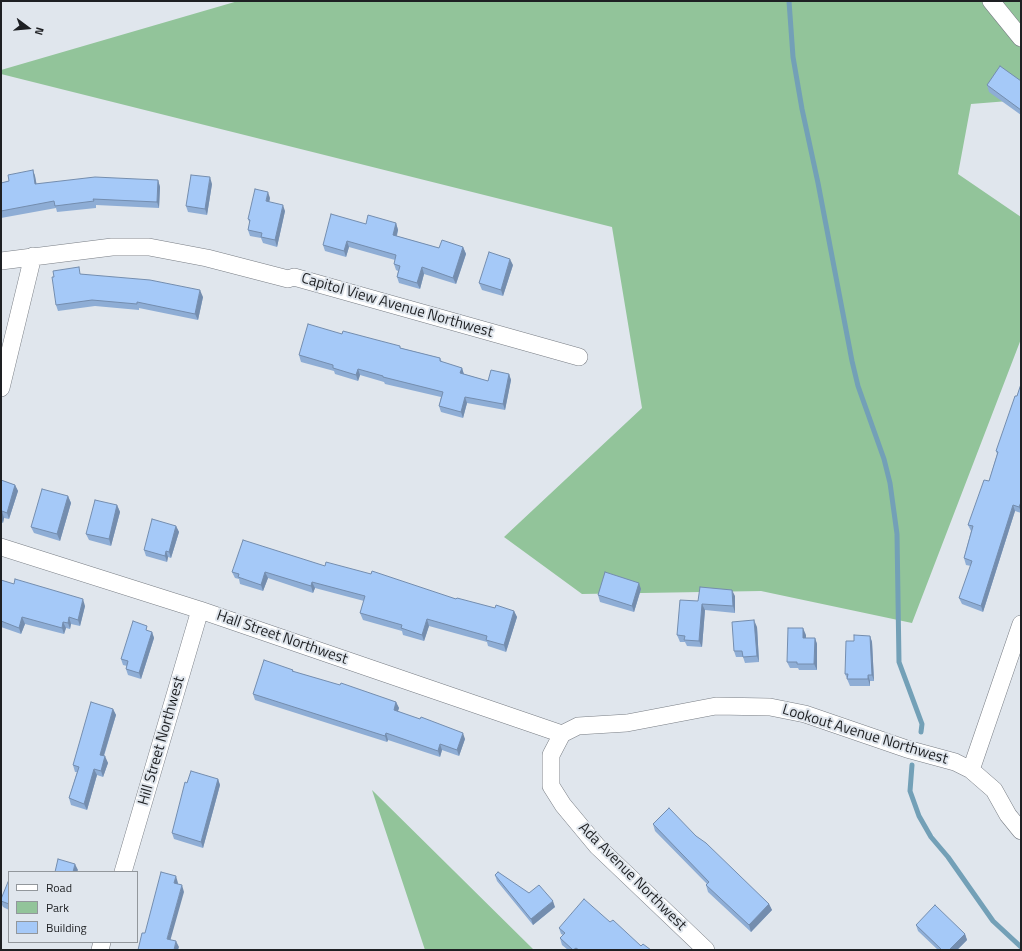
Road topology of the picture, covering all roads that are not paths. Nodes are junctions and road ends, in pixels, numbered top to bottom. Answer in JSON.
{"nodes":[{"id":1,"x":991,"y":1,"type":"edge"},
{"id":2,"x":1021,"y":38,"type":"edge"},
{"id":3,"x":33,"y":256,"type":"junction"},
{"id":4,"x":1,"y":261,"type":"edge"},
{"id":5,"x":579,"y":357,"type":"dead end"},
{"id":6,"x":1,"y":388,"type":"edge"},
{"id":7,"x":1,"y":547,"type":"edge"},
{"id":8,"x":200,"y":610,"type":"junction"},
{"id":9,"x":1021,"y":624,"type":"edge"},
{"id":10,"x":562,"y":734,"type":"junction"},
{"id":11,"x":971,"y":770,"type":"junction"},
{"id":12,"x":1021,"y":831,"type":"edge"},
{"id":13,"x":123,"y":871,"type":"edge"},
{"id":14,"x":706,"y":950,"type":"edge"}],
"edges":[{"from":1,"to":2,"type":"street"},
{"from":3,"to":4,"type":"street","name":"Capitol View Avenue Northwest"},
{"from":3,"to":5,"type":"street","name":"Capitol View Avenue Northwest"},
{"from":3,"to":6,"type":"street"},
{"from":7,"to":8,"type":"street","name":"Hall Street Northwest"},
{"from":8,"to":10,"type":"street","name":"Hall Street Northwest"},
{"from":8,"to":13,"type":"street","name":"Hill Street Northwest"},
{"from":9,"to":11,"type":"street"},
{"from":10,"to":11,"type":"street","name":"Lookout Avenue Northwest"},
{"from":10,"to":14,"type":"street","name":"Ada Avenue Northwest"},
{"from":11,"to":12,"type":"street","name":"Lookout Avenue Northwest"}]}
